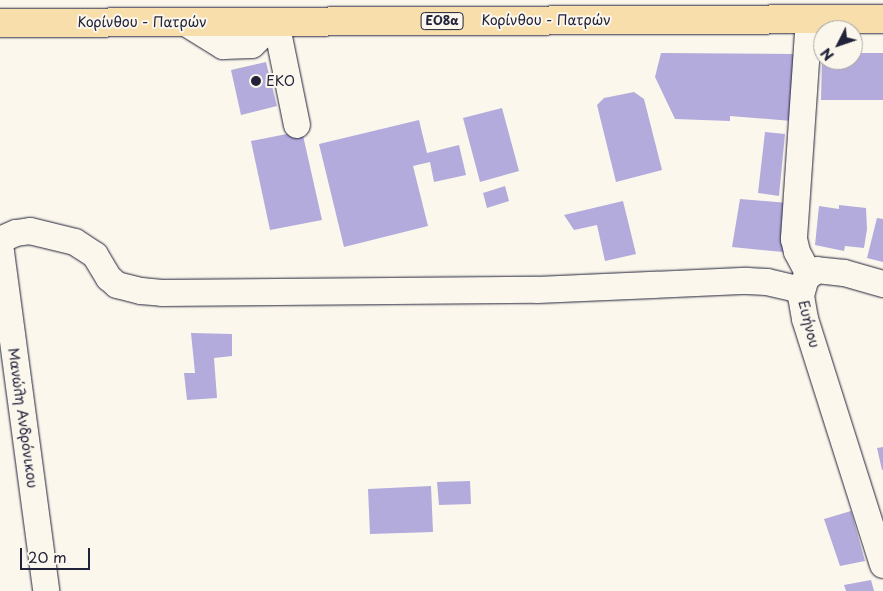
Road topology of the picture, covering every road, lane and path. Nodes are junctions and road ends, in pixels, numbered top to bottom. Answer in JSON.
{"nodes":[{"id":1,"x":809,"y":18,"type":"junction"},
{"id":2,"x":883,"y":19,"type":"edge"},
{"id":3,"x":276,"y":22,"type":"junction"},
{"id":4,"x":0,"y":23,"type":"edge"},
{"id":5,"x":297,"y":125,"type":"dead end"},
{"id":6,"x":0,"y":240,"type":"edge"},
{"id":7,"x":0,"y":244,"type":"edge"},
{"id":8,"x":805,"y":282,"type":"junction"},
{"id":9,"x":883,"y":284,"type":"edge"},
{"id":10,"x":883,"y":565,"type":"edge"},
{"id":11,"x":46,"y":591,"type":"edge"}],
"edges":[{"from":1,"to":2,"type":"highway","name":"Κορίνθου - Πατρών","number":"ΕΟ8α"},
{"from":1,"to":3,"type":"highway","name":"Κορίνθου - Πατρών","number":"ΕΟ8α"},
{"from":1,"to":8,"type":"street","name":"Ευήνου"},
{"from":3,"to":4,"type":"highway","name":"Κορίνθου - Πατρών","number":"ΕΟ8α"},
{"from":3,"to":5,"type":"street"},
{"from":6,"to":8,"type":"street"},
{"from":7,"to":11,"type":"street","name":"Μανώλη Ανδρόνικου"},
{"from":8,"to":9,"type":"street"},
{"from":8,"to":10,"type":"street","name":"Ευήνου"}]}
